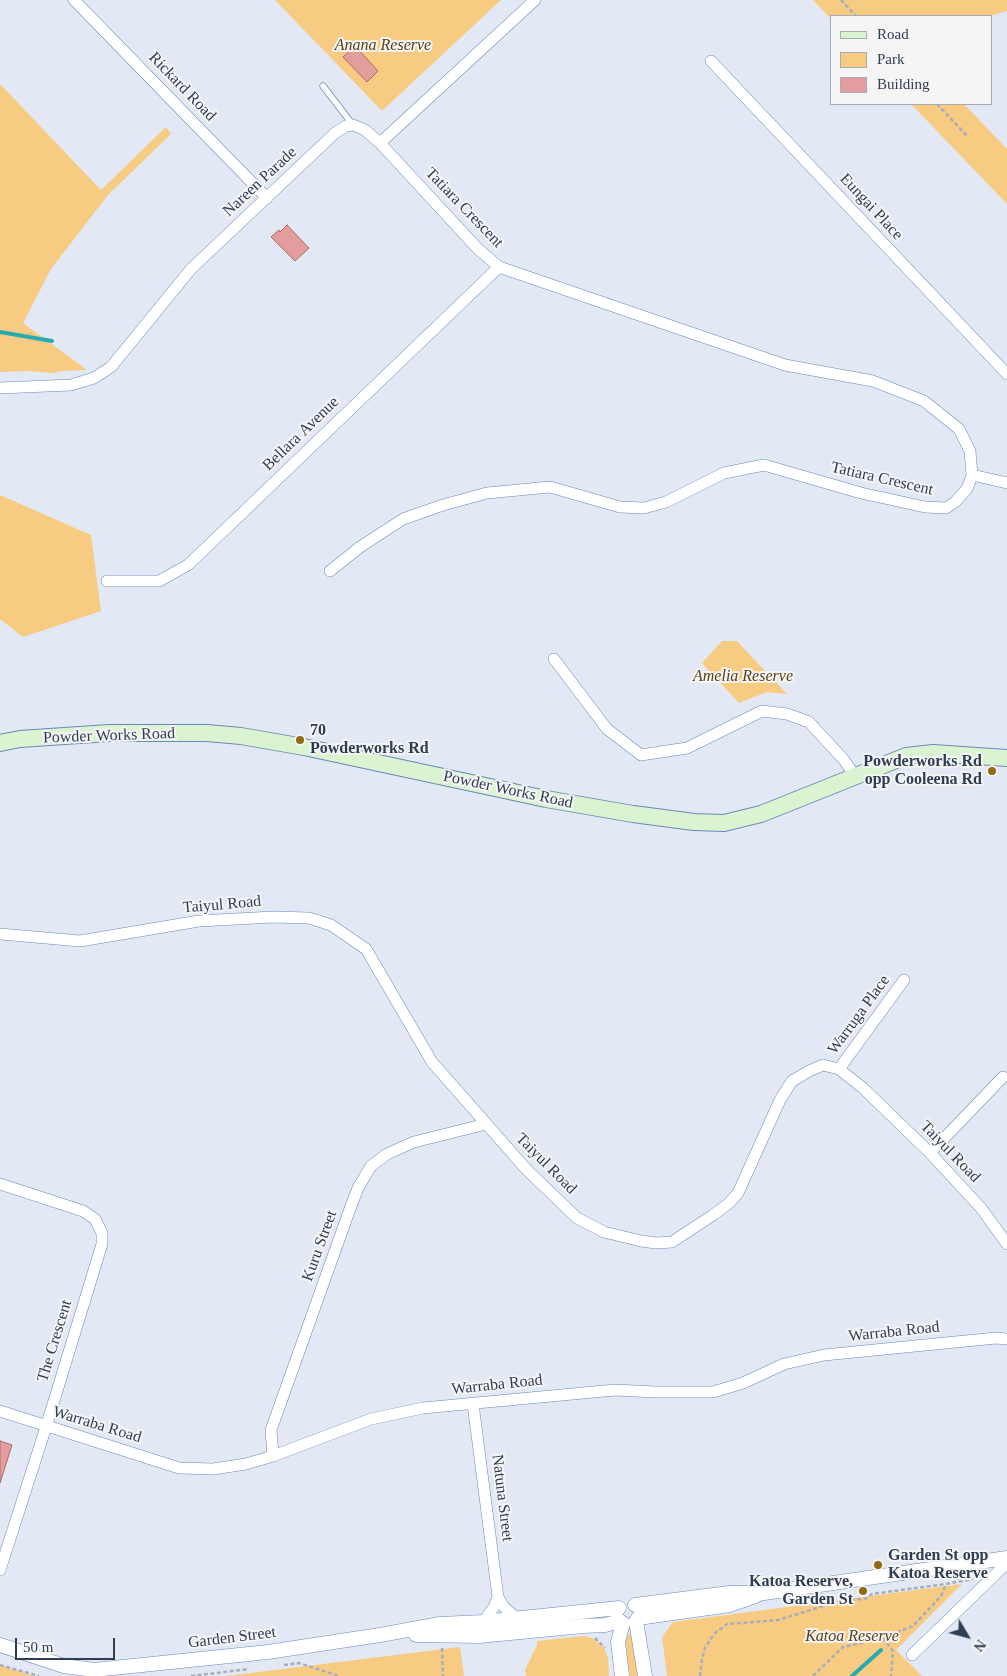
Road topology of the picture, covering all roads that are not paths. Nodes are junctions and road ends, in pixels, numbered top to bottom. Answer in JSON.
{"nodes":[{"id":1,"x":74,"y":0,"type":"edge"},
{"id":2,"x":535,"y":0,"type":"edge"},
{"id":3,"x":711,"y":61,"type":"dead end"},
{"id":4,"x":323,"y":86,"type":"dead end"},
{"id":5,"x":353,"y":125,"type":"junction"},
{"id":6,"x":380,"y":143,"type":"junction"},
{"id":7,"x":267,"y":198,"type":"junction"},
{"id":8,"x":499,"y":267,"type":"junction"},
{"id":9,"x":1007,"y":374,"type":"edge"},
{"id":10,"x":0,"y":388,"type":"edge"},
{"id":11,"x":972,"y":475,"type":"junction"},
{"id":12,"x":1007,"y":483,"type":"edge"},
{"id":13,"x":330,"y":571,"type":"dead end"},
{"id":14,"x":107,"y":581,"type":"dead end"},
{"id":15,"x":554,"y":659,"type":"dead end"},
{"id":16,"x":0,"y":743,"type":"edge"},
{"id":17,"x":1007,"y":758,"type":"edge"},
{"id":18,"x":855,"y":776,"type":"junction"},
{"id":19,"x":0,"y":934,"type":"edge"},
{"id":20,"x":904,"y":980,"type":"dead end"},
{"id":21,"x":839,"y":1069,"type":"junction"},
{"id":22,"x":1003,"y":1077,"type":"dead end"},
{"id":23,"x":486,"y":1124,"type":"junction"},
{"id":24,"x":930,"y":1153,"type":"junction"},
{"id":25,"x":0,"y":1184,"type":"edge"},
{"id":26,"x":1007,"y":1244,"type":"edge"},
{"id":27,"x":1007,"y":1339,"type":"edge"},
{"id":28,"x":473,"y":1404,"type":"junction"},
{"id":29,"x":0,"y":1411,"type":"edge"},
{"id":30,"x":46,"y":1427,"type":"junction"},
{"id":31,"x":273,"y":1456,"type":"junction"},
{"id":32,"x":1007,"y":1558,"type":"edge"},
{"id":33,"x":1007,"y":1563,"type":"edge"},
{"id":34,"x":0,"y":1570,"type":"edge"},
{"id":35,"x":498,"y":1597,"type":"junction"},
{"id":36,"x":629,"y":1616,"type":"junction"},
{"id":37,"x":516,"y":1618,"type":"junction"},
{"id":38,"x":483,"y":1622,"type":"junction"},
{"id":39,"x":605,"y":1625,"type":"junction"},
{"id":40,"x":380,"y":1635,"type":"junction"},
{"id":41,"x":618,"y":1642,"type":"junction"},
{"id":42,"x":0,"y":1646,"type":"edge"},
{"id":43,"x":912,"y":1656,"type":"dead end"},
{"id":44,"x":622,"y":1676,"type":"edge"},
{"id":45,"x":645,"y":1676,"type":"edge"}],
"edges":[{"from":1,"to":7,"type":"street","name":"Rickard Road"},
{"from":2,"to":6,"type":"street"},
{"from":3,"to":9,"type":"street","name":"Eungai Place"},
{"from":4,"to":5,"type":"lane"},
{"from":5,"to":6,"type":"street"},
{"from":5,"to":7,"type":"street","name":"Nareen Parade"},
{"from":6,"to":8,"type":"street","name":"Tatiara Crescent"},
{"from":7,"to":10,"type":"street","name":"Nareen Parade"},
{"from":8,"to":11,"type":"street","name":"Tatiara Crescent"},
{"from":8,"to":14,"type":"street","name":"Bellara Avenue"},
{"from":11,"to":12,"type":"street"},
{"from":11,"to":13,"type":"street","name":"Tatiara Crescent"},
{"from":15,"to":18,"type":"street"},
{"from":16,"to":18,"type":"main road","name":"Powder Works Road"},
{"from":17,"to":18,"type":"main road","name":"Powder Works Road"},
{"from":19,"to":23,"type":"street","name":"Taiyul Road"},
{"from":20,"to":21,"type":"street","name":"Warruga Place"},
{"from":21,"to":23,"type":"street","name":"Taiyul Road"},
{"from":21,"to":24,"type":"street","name":"Taiyul Road"},
{"from":22,"to":24,"type":"street"},
{"from":23,"to":31,"type":"street","name":"Kuru Street"},
{"from":24,"to":26,"type":"street","name":"Taiyul Road"},
{"from":25,"to":30,"type":"street","name":"The Crescent"},
{"from":27,"to":28,"type":"street","name":"Warraba Road"},
{"from":28,"to":31,"type":"street","name":"Warraba Road"},
{"from":28,"to":35,"type":"street","name":"Natuna Street"},
{"from":29,"to":30,"type":"street","name":"Warraba Road"},
{"from":30,"to":31,"type":"street","name":"Warraba Road"},
{"from":30,"to":34,"type":"street","name":"The Crescent"},
{"from":32,"to":36,"type":"street","name":"Garden Street"},
{"from":33,"to":43,"type":"street"},
{"from":35,"to":37,"type":"street"},
{"from":35,"to":38,"type":"street"},
{"from":36,"to":37,"type":"street","name":"Garden Street"},
{"from":36,"to":39,"type":"street","name":"Garden Street"},
{"from":36,"to":41,"type":"street"},
{"from":36,"to":45,"type":"street"},
{"from":37,"to":38,"type":"street","name":"Garden Street"},
{"from":38,"to":40,"type":"street","name":"Garden Street"},
{"from":39,"to":40,"type":"street","name":"Garden Street"},
{"from":39,"to":41,"type":"street"},
{"from":40,"to":42,"type":"street","name":"Garden Street"},
{"from":41,"to":44,"type":"street"}]}
